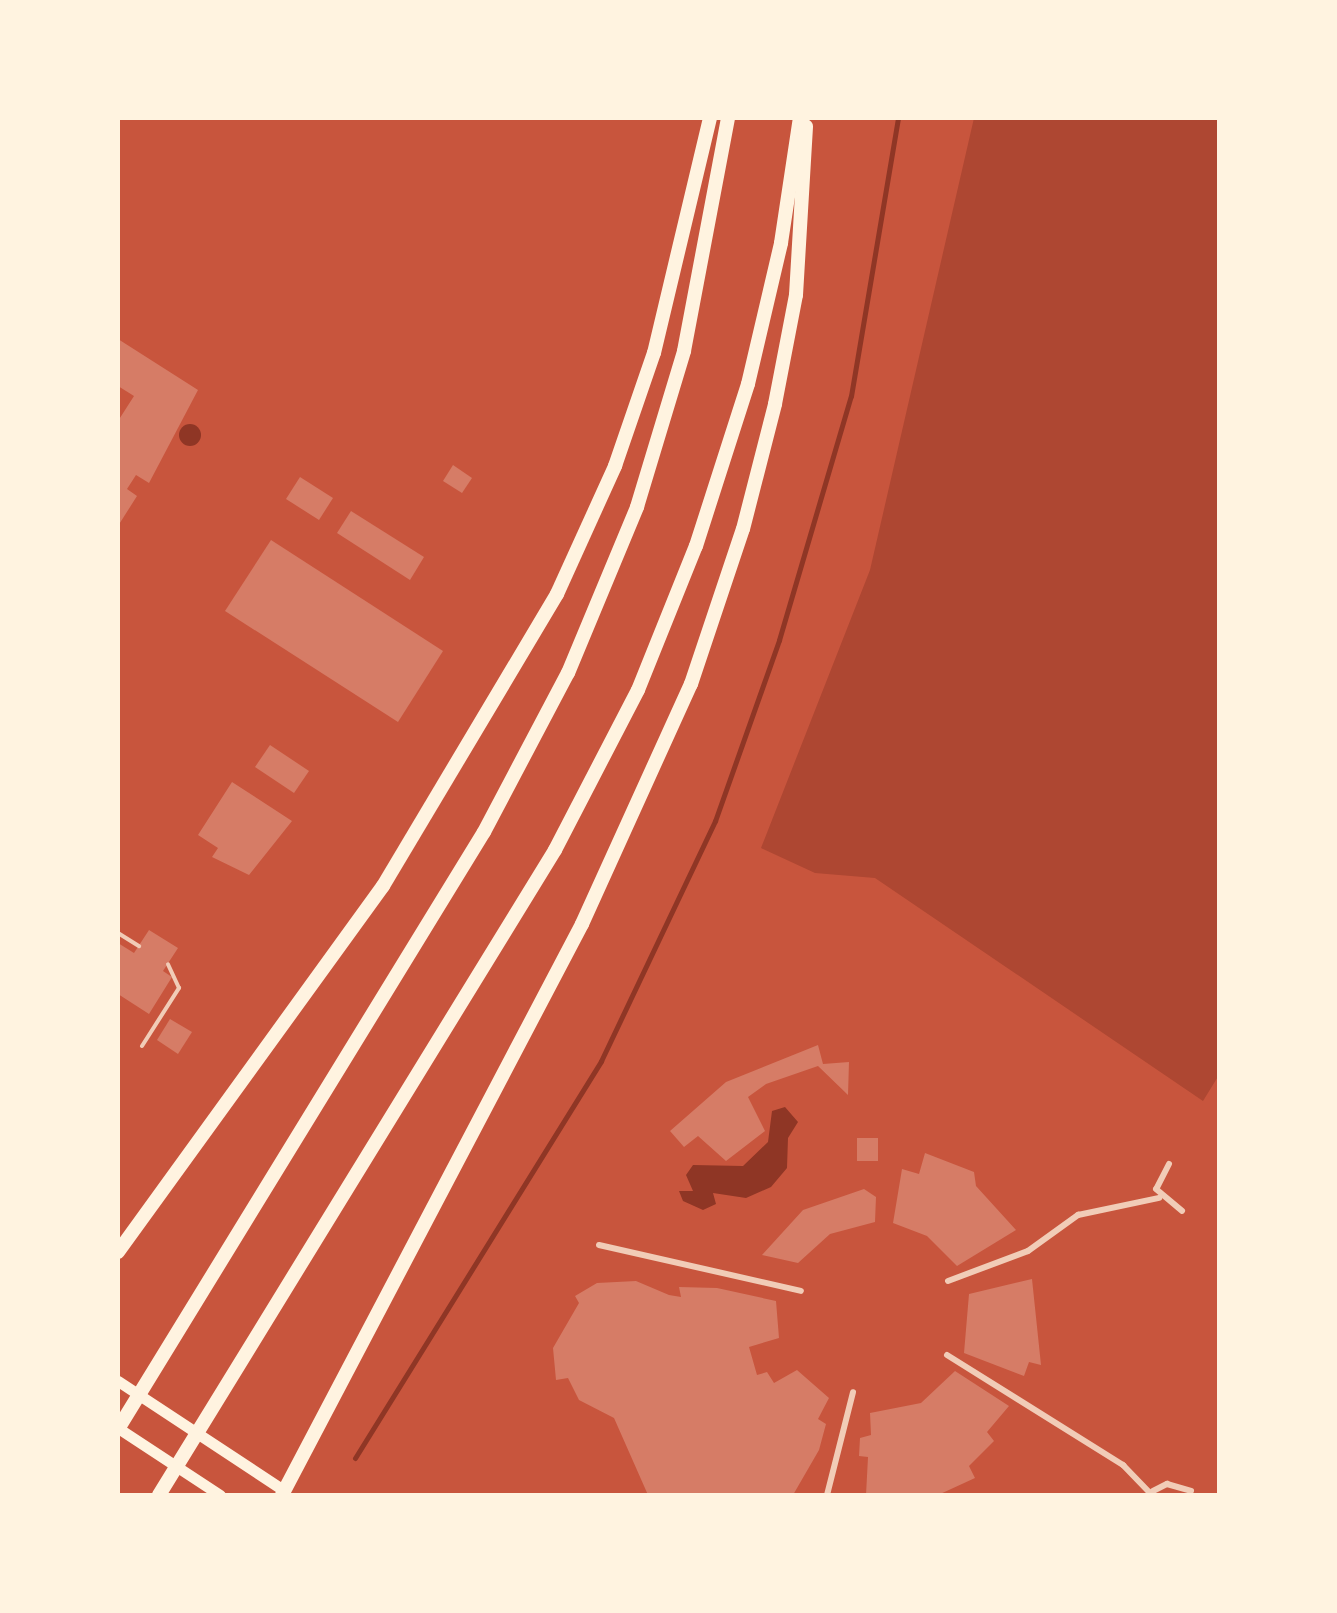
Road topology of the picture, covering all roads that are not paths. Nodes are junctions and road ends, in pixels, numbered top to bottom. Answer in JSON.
{"nodes":[{"id":1,"x":710,"y":118,"type":"edge"},
{"id":2,"x":728,"y":118,"type":"edge"},
{"id":3,"x":800,"y":118,"type":"edge"},
{"id":4,"x":807,"y":118,"type":"edge"},
{"id":5,"x":118,"y":933,"type":"edge"},
{"id":6,"x":139,"y":946,"type":"dead end"},
{"id":7,"x":168,"y":964,"type":"dead end"},
{"id":8,"x":142,"y":1046,"type":"dead end"},
{"id":9,"x":1169,"y":1164,"type":"dead end"},
{"id":10,"x":1159,"y":1198,"type":"junction"},
{"id":11,"x":1182,"y":1211,"type":"dead end"},
{"id":12,"x":599,"y":1245,"type":"dead end"},
{"id":13,"x":118,"y":1252,"type":"edge"},
{"id":14,"x":948,"y":1281,"type":"dead end"},
{"id":15,"x":801,"y":1291,"type":"dead end"},
{"id":16,"x":947,"y":1355,"type":"dead end"},
{"id":17,"x":118,"y":1381,"type":"edge"},
{"id":18,"x":853,"y":1392,"type":"dead end"},
{"id":19,"x":118,"y":1428,"type":"edge"},
{"id":20,"x":1191,"y":1491,"type":"dead end"},
{"id":21,"x":283,"y":1493,"type":"edge"},
{"id":22,"x":1152,"y":1493,"type":"edge"},
{"id":23,"x":159,"y":1495,"type":"edge"},
{"id":24,"x":220,"y":1495,"type":"edge"},
{"id":25,"x":827,"y":1495,"type":"edge"}],
"edges":[{"from":1,"to":13,"type":"highway"},
{"from":2,"to":19,"type":"highway"},
{"from":3,"to":23,"type":"highway"},
{"from":4,"to":21,"type":"highway"},
{"from":5,"to":6,"type":"lane"},
{"from":7,"to":8,"type":"lane"},
{"from":9,"to":10,"type":"street"},
{"from":10,"to":11,"type":"street"},
{"from":10,"to":14,"type":"street"},
{"from":12,"to":15,"type":"street"},
{"from":16,"to":22,"type":"street"},
{"from":17,"to":21,"type":"main road"},
{"from":18,"to":25,"type":"street"},
{"from":19,"to":24,"type":"main road"},
{"from":20,"to":22,"type":"street"}]}
